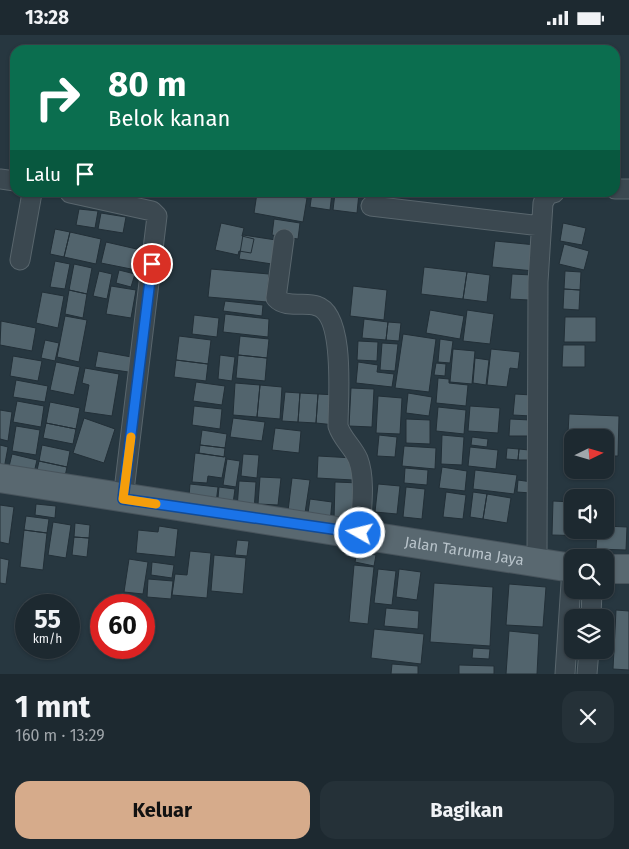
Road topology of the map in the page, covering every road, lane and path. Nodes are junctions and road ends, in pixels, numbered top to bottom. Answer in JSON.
{"nodes":[{"id":1,"x":31,"y":197,"type":"edge"},
{"id":2,"x":88,"y":197,"type":"edge"},
{"id":3,"x":546,"y":197,"type":"edge"},
{"id":4,"x":370,"y":206,"type":"dead end"},
{"id":5,"x":541,"y":226,"type":"junction"},
{"id":6,"x":284,"y":239,"type":"dead end"},
{"id":7,"x":20,"y":260,"type":"dead end"},
{"id":8,"x":0,"y":478,"type":"edge"},
{"id":9,"x":123,"y":499,"type":"junction"},
{"id":10,"x":360,"y":533,"type":"junction"},
{"id":11,"x":537,"y":562,"type":"junction"},
{"id":12,"x":564,"y":567,"type":"edge"},
{"id":13,"x":614,"y":569,"type":"edge"},
{"id":14,"x":629,"y":569,"type":"edge"},
{"id":15,"x":570,"y":599,"type":"edge"},
{"id":16,"x":589,"y":659,"type":"edge"},
{"id":17,"x":565,"y":674,"type":"edge"},
{"id":18,"x":588,"y":674,"type":"edge"}],
"edges":[{"from":1,"to":7,"type":"street"},
{"from":2,"to":9,"type":"street"},
{"from":3,"to":5,"type":"street"},
{"from":4,"to":5,"type":"street"},
{"from":5,"to":11,"type":"street"},
{"from":6,"to":10,"type":"street"},
{"from":8,"to":9,"type":"main road","name":"Jalan Taruma Jaya"},
{"from":9,"to":10,"type":"main road","name":"Jalan Taruma Jaya"},
{"from":10,"to":11,"type":"main road","name":"Jalan Taruma Jaya"},
{"from":11,"to":12,"type":"main road","name":"Jalan Taruma Jaya"},
{"from":13,"to":14,"type":"main road"},
{"from":15,"to":17,"type":"street"},
{"from":16,"to":18,"type":"street"}]}
